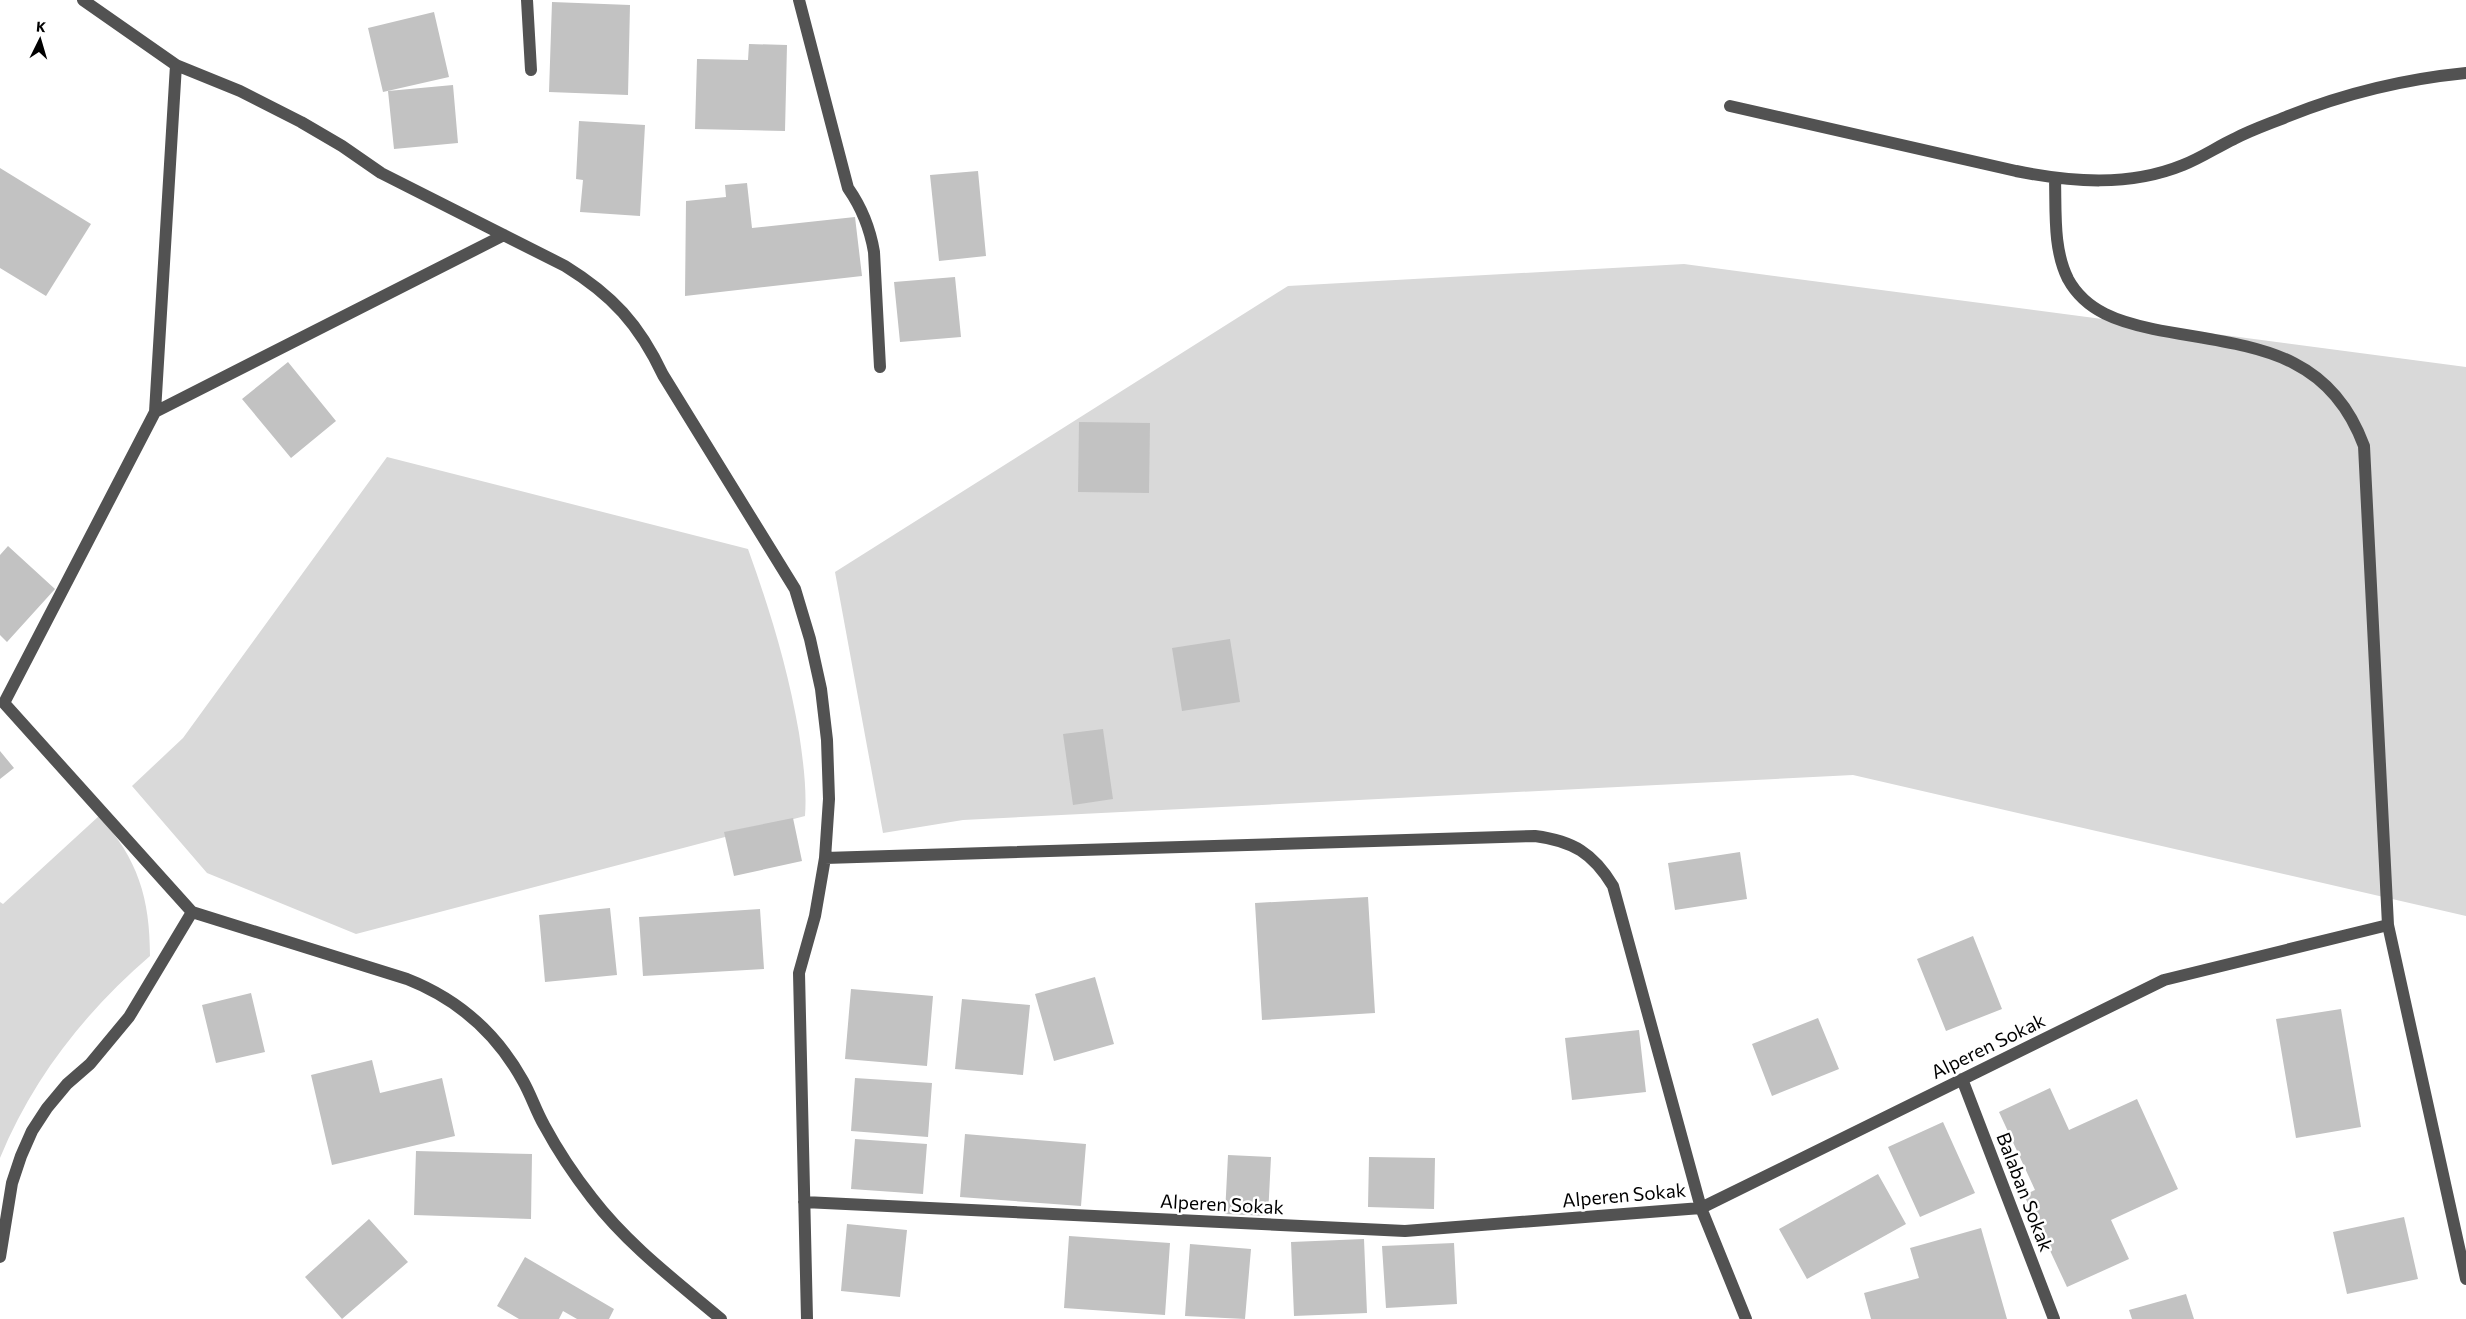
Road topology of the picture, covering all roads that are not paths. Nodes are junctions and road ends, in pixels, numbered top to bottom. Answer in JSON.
{"nodes":[{"id":1,"x":83,"y":0,"type":"edge"},
{"id":2,"x":527,"y":0,"type":"edge"},
{"id":3,"x":799,"y":0,"type":"edge"},
{"id":4,"x":176,"y":66,"type":"junction"},
{"id":5,"x":531,"y":70,"type":"dead end"},
{"id":6,"x":2466,"y":73,"type":"edge"},
{"id":7,"x":1730,"y":106,"type":"dead end"},
{"id":8,"x":2055,"y":179,"type":"junction"},
{"id":9,"x":504,"y":235,"type":"junction"},
{"id":10,"x":880,"y":368,"type":"dead end"},
{"id":11,"x":155,"y":412,"type":"junction"},
{"id":12,"x":2,"y":701,"type":"edge"},
{"id":13,"x":825,"y":858,"type":"junction"},
{"id":14,"x":192,"y":912,"type":"junction"},
{"id":15,"x":2388,"y":925,"type":"junction"},
{"id":16,"x":1962,"y":1079,"type":"junction"},
{"id":17,"x":804,"y":1202,"type":"junction"},
{"id":18,"x":1701,"y":1208,"type":"junction"},
{"id":19,"x":0,"y":1257,"type":"edge"},
{"id":20,"x":2466,"y":1279,"type":"edge"},
{"id":21,"x":722,"y":1319,"type":"edge"},
{"id":22,"x":806,"y":1319,"type":"edge"},
{"id":23,"x":1746,"y":1319,"type":"edge"},
{"id":24,"x":2054,"y":1319,"type":"edge"}],
"edges":[{"from":1,"to":4,"type":"street"},
{"from":2,"to":5,"type":"street"},
{"from":3,"to":10,"type":"street"},
{"from":4,"to":9,"type":"street"},
{"from":4,"to":11,"type":"street"},
{"from":6,"to":8,"type":"street"},
{"from":7,"to":8,"type":"street"},
{"from":8,"to":15,"type":"street"},
{"from":9,"to":11,"type":"street"},
{"from":9,"to":13,"type":"street"},
{"from":11,"to":12,"type":"street"},
{"from":12,"to":14,"type":"street"},
{"from":13,"to":17,"type":"street"},
{"from":13,"to":18,"type":"street"},
{"from":14,"to":19,"type":"street"},
{"from":14,"to":21,"type":"street"},
{"from":15,"to":16,"type":"street","name":"Alperen Sokak"},
{"from":15,"to":20,"type":"street"},
{"from":16,"to":18,"type":"street","name":"Alperen Sokak"},
{"from":16,"to":24,"type":"street","name":"Balaban Sokak"},
{"from":17,"to":18,"type":"street","name":"Alperen Sokak"},
{"from":17,"to":22,"type":"street"},
{"from":18,"to":23,"type":"street"}]}
